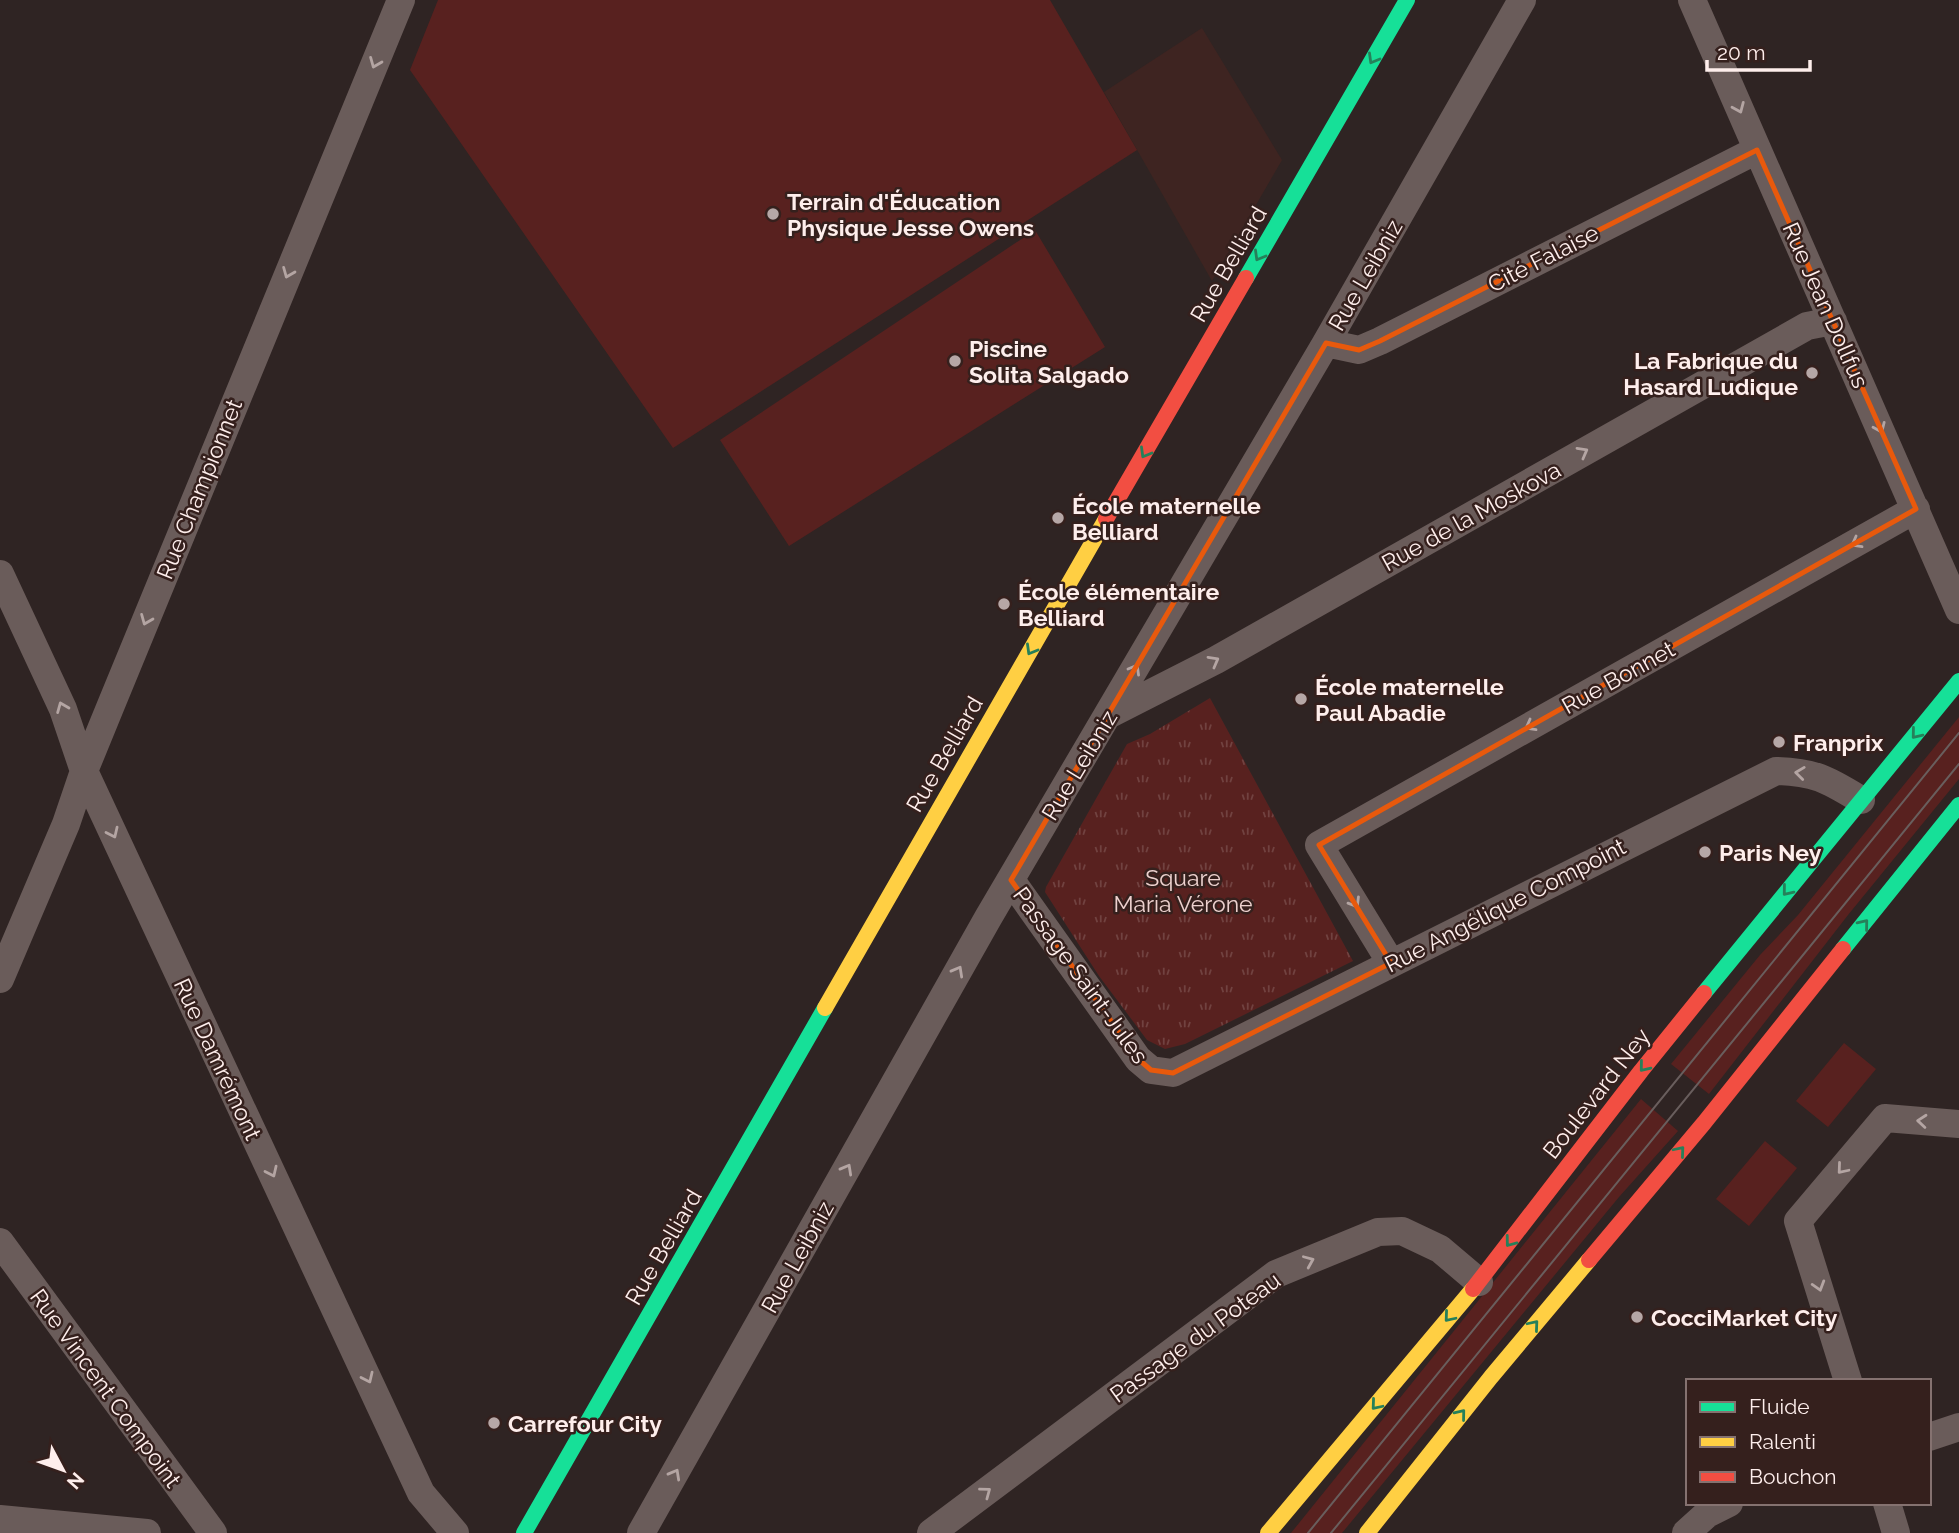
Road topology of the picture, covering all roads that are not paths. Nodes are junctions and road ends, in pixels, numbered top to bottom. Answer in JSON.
{"nodes":[{"id":1,"x":401,"y":0,"type":"edge"},
{"id":2,"x":1407,"y":0,"type":"edge"},
{"id":3,"x":1522,"y":0,"type":"edge"},
{"id":4,"x":1692,"y":0,"type":"edge"},
{"id":5,"x":1757,"y":150,"type":"junction"},
{"id":6,"x":1833,"y":321,"type":"junction"},
{"id":7,"x":1326,"y":342,"type":"junction"},
{"id":8,"x":1916,"y":509,"type":"junction"},
{"id":9,"x":0,"y":574,"type":"edge"},
{"id":10,"x":1959,"y":610,"type":"edge"},
{"id":11,"x":1959,"y":681,"type":"edge"},
{"id":12,"x":1110,"y":714,"type":"junction"},
{"id":13,"x":84,"y":771,"type":"junction"},
{"id":14,"x":1861,"y":800,"type":"junction"},
{"id":15,"x":1959,"y":805,"type":"edge"},
{"id":16,"x":1011,"y":880,"type":"junction"},
{"id":17,"x":1391,"y":963,"type":"junction"},
{"id":18,"x":0,"y":979,"type":"edge"},
{"id":19,"x":1151,"y":1070,"type":"joint"},
{"id":20,"x":1959,"y":1124,"type":"edge"},
{"id":21,"x":0,"y":1242,"type":"edge"},
{"id":22,"x":1479,"y":1282,"type":"junction"},
{"id":23,"x":1847,"y":1379,"type":"edge"},
{"id":24,"x":1959,"y":1427,"type":"edge"},
{"id":25,"x":1931,"y":1436,"type":"edge"},
{"id":26,"x":1724,"y":1505,"type":"edge"},
{"id":27,"x":1888,"y":1505,"type":"edge"},
{"id":28,"x":0,"y":1519,"type":"edge"},
{"id":29,"x":147,"y":1533,"type":"edge"},
{"id":30,"x":213,"y":1533,"type":"edge"},
{"id":31,"x":455,"y":1533,"type":"edge"},
{"id":32,"x":524,"y":1533,"type":"edge"},
{"id":33,"x":641,"y":1533,"type":"edge"},
{"id":34,"x":931,"y":1533,"type":"edge"},
{"id":35,"x":1268,"y":1533,"type":"edge"},
{"id":36,"x":1367,"y":1533,"type":"edge"},
{"id":37,"x":1686,"y":1533,"type":"edge"},
{"id":38,"x":1896,"y":1533,"type":"edge"}],
"edges":[{"from":1,"to":13,"type":"street","name":"Rue Championnet","one_way":true},
{"from":2,"to":32,"type":"main road","name":"Rue Belliard","one_way":true},
{"from":3,"to":7,"type":"street","name":"Rue Leibniz"},
{"from":4,"to":5,"type":"street","name":"Rue Jean Dollfus","one_way":true},
{"from":5,"to":6,"type":"street","name":"Rue Jean Dollfus"},
{"from":5,"to":7,"type":"street","name":"Cité Falaise"},
{"from":6,"to":8,"type":"street","name":"Rue Jean Dollfus","one_way":true},
{"from":12,"to":6,"type":"street","name":"Rue de la Moskova","one_way":true},
{"from":12,"to":7,"type":"street","name":"Rue Leibniz","one_way":true},
{"from":8,"to":10,"type":"street","name":"Rue Jean Dollfus"},
{"from":8,"to":17,"type":"street","name":"Rue Bonnet","one_way":true},
{"from":13,"to":9,"type":"street","name":"Rue Damrémont","one_way":true},
{"from":11,"to":14,"type":"main road","name":"Boulevard Ney","one_way":true},
{"from":12,"to":16,"type":"street","name":"Rue Leibniz"},
{"from":13,"to":18,"type":"street","name":"Rue Championnet"},
{"from":13,"to":31,"type":"street","name":"Rue Damrémont","one_way":true},
{"from":14,"to":17,"type":"street","name":"Rue Angélique Compoint","one_way":true},
{"from":14,"to":22,"type":"main road","name":"Boulevard Ney","one_way":true},
{"from":36,"to":15,"type":"main road","one_way":true},
{"from":16,"to":19,"type":"street","name":"Passage Saint-Jules"},
{"from":33,"to":16,"type":"street","name":"Rue Leibniz","one_way":true},
{"from":17,"to":19,"type":"street","name":"Rue Angélique Compoint"},
{"from":20,"to":23,"type":"street","one_way":true},
{"from":21,"to":30,"type":"street","name":"Rue Vincent Compoint"},
{"from":34,"to":22,"type":"street","name":"Passage du Poteau","one_way":true},
{"from":22,"to":35,"type":"main road","name":"Boulevard Ney","one_way":true},
{"from":24,"to":25,"type":"street"},
{"from":26,"to":37,"type":"street"},
{"from":27,"to":38,"type":"street"},
{"from":28,"to":29,"type":"street"}]}
